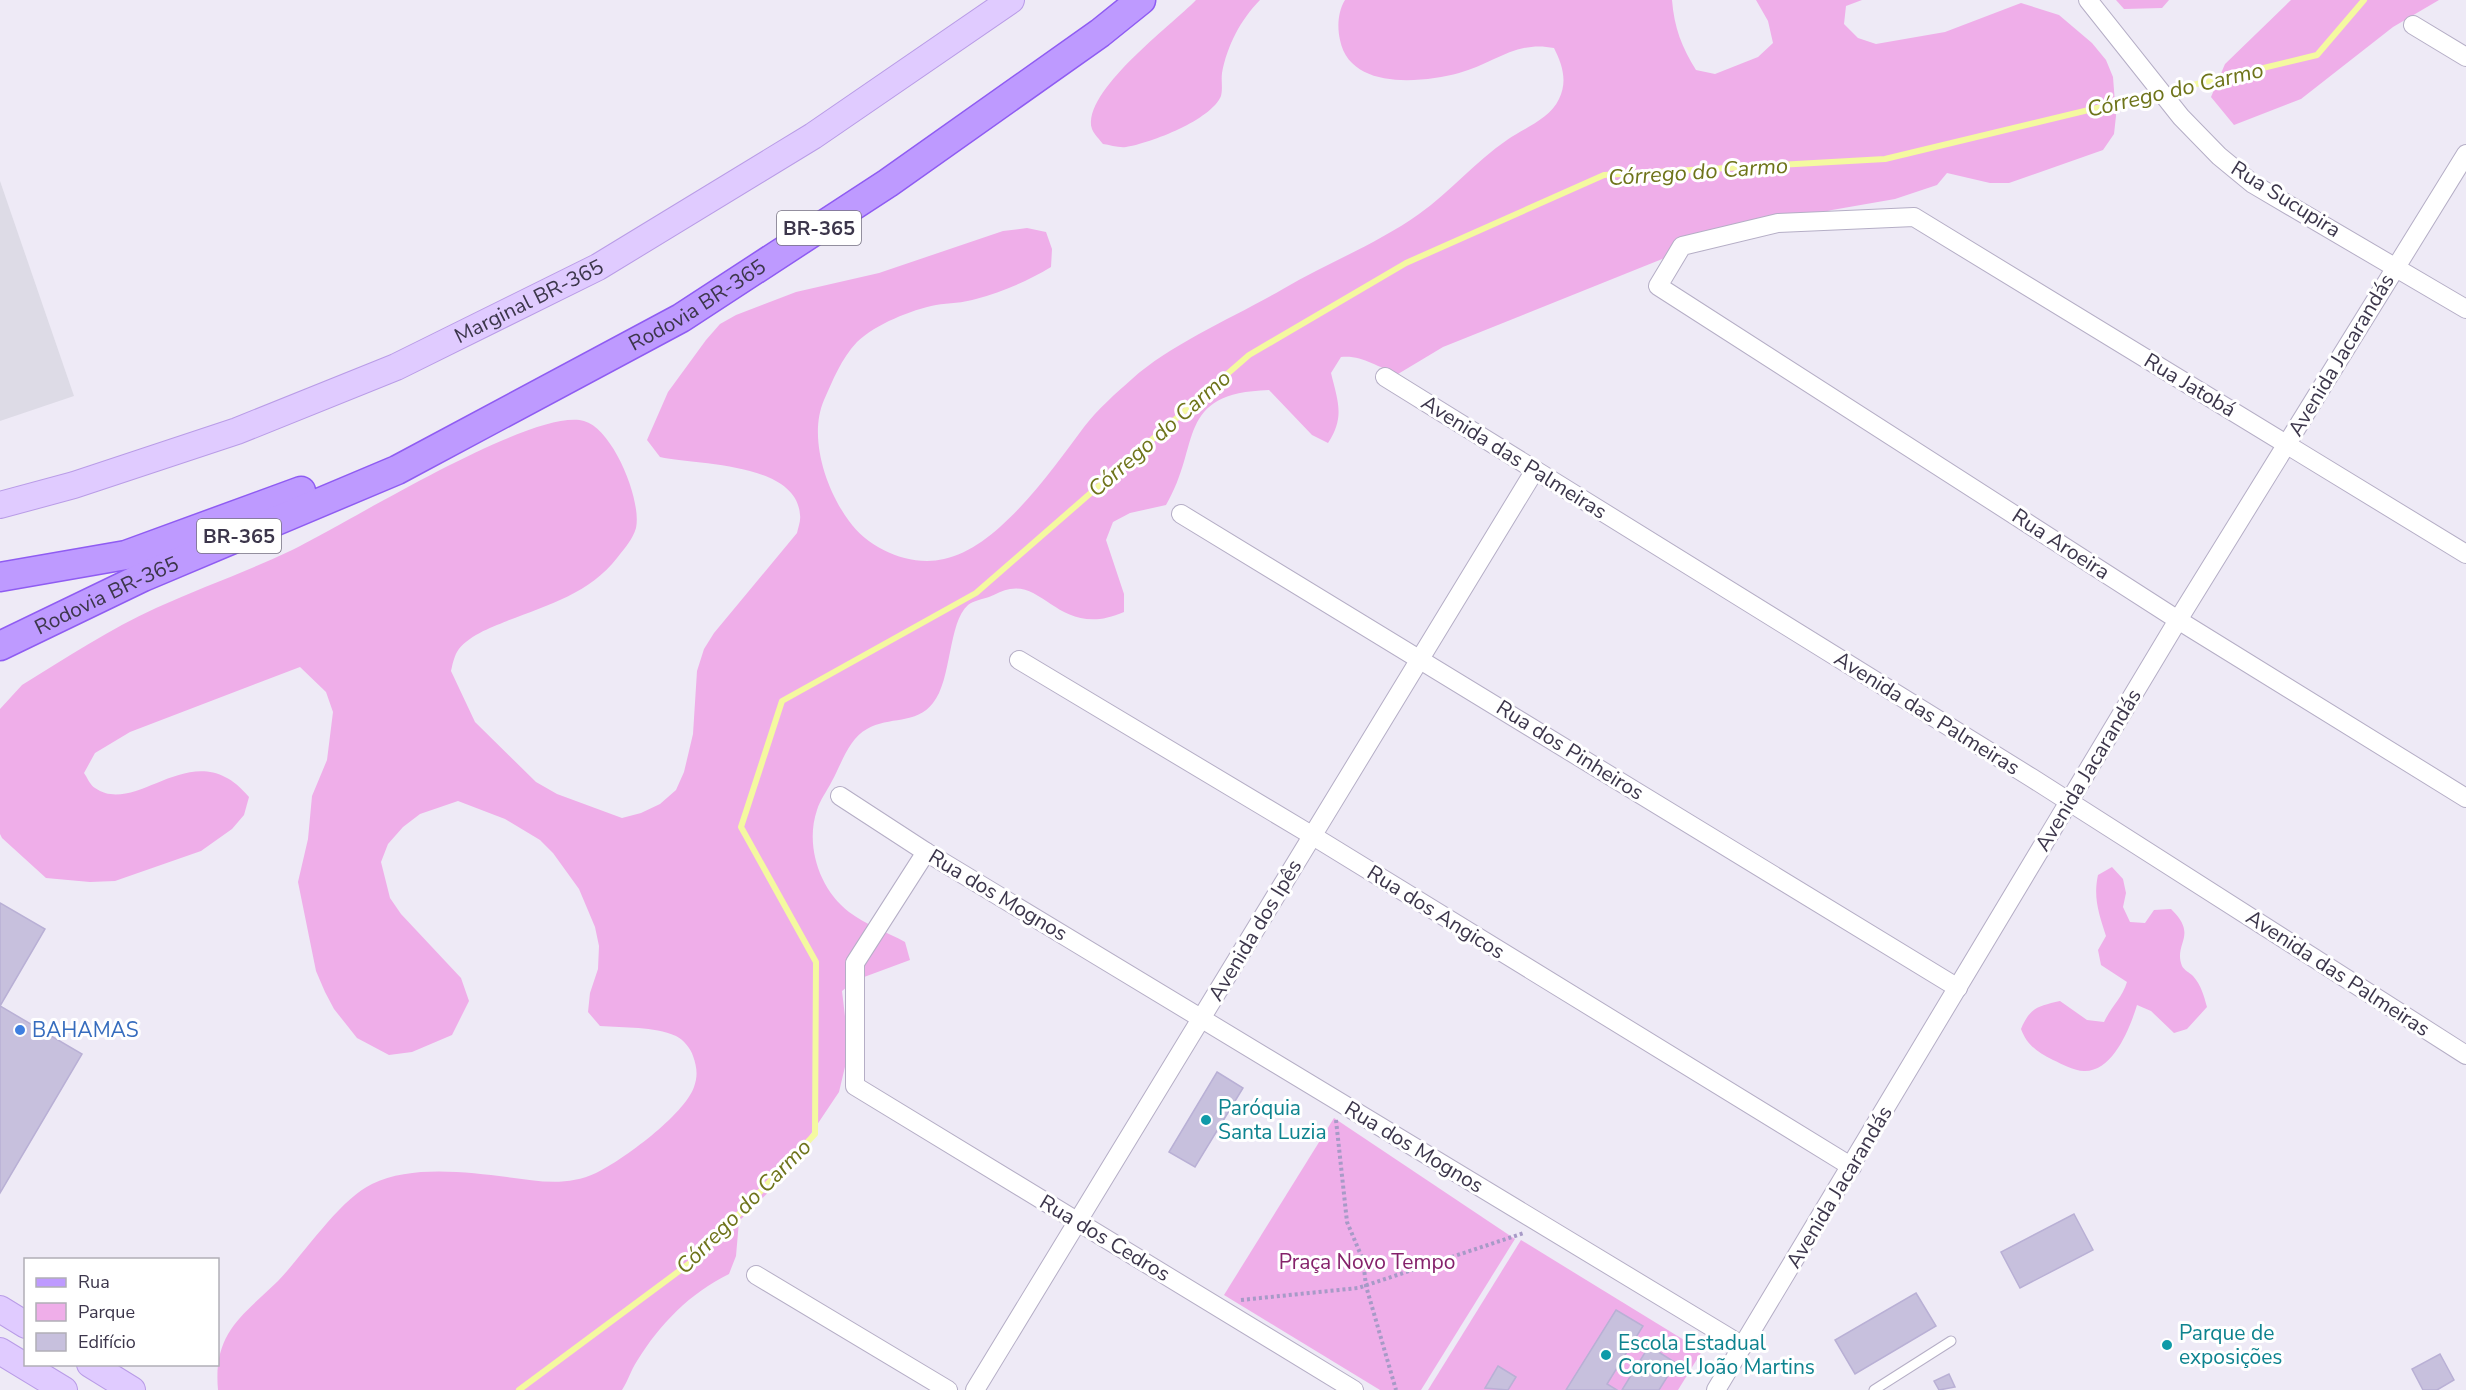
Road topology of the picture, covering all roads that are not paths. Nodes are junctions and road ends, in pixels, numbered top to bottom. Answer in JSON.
{"nodes":[{"id":1,"x":1011,"y":0,"type":"edge"},
{"id":2,"x":1141,"y":0,"type":"edge"},
{"id":3,"x":2088,"y":0,"type":"edge"},
{"id":4,"x":2413,"y":25,"type":"dead end"},
{"id":5,"x":2466,"y":57,"type":"edge"},
{"id":6,"x":2466,"y":154,"type":"edge"},
{"id":7,"x":2396,"y":265,"type":"junction"},
{"id":8,"x":1658,"y":286,"type":"joint"},
{"id":9,"x":2466,"y":309,"type":"edge"},
{"id":10,"x":1385,"y":377,"type":"dead end"},
{"id":11,"x":477,"y":425,"type":"junction"},
{"id":12,"x":2288,"y":444,"type":"junction"},
{"id":13,"x":1535,"y":470,"type":"junction"},
{"id":14,"x":0,"y":505,"type":"edge"},
{"id":15,"x":1181,"y":514,"type":"dead end"},
{"id":16,"x":2466,"y":554,"type":"edge"},
{"id":17,"x":0,"y":577,"type":"edge"},
{"id":18,"x":2178,"y":620,"type":"junction"},
{"id":19,"x":0,"y":646,"type":"edge"},
{"id":20,"x":1421,"y":658,"type":"junction"},
{"id":21,"x":1019,"y":660,"type":"dead end"},
{"id":22,"x":840,"y":796,"type":"dead end"},
{"id":23,"x":2466,"y":798,"type":"edge"},
{"id":24,"x":2069,"y":801,"type":"junction"},
{"id":25,"x":1312,"y":836,"type":"junction"},
{"id":26,"x":926,"y":852,"type":"junction"},
{"id":27,"x":1958,"y":988,"type":"junction"},
{"id":28,"x":1201,"y":1018,"type":"junction"},
{"id":29,"x":2464,"y":1050,"type":"edge"},
{"id":30,"x":1852,"y":1167,"type":"junction"},
{"id":31,"x":1077,"y":1221,"type":"junction"},
{"id":32,"x":756,"y":1275,"type":"dead end"},
{"id":33,"x":0,"y":1309,"type":"edge"},
{"id":34,"x":24,"y":1324,"type":"edge"},
{"id":35,"x":1951,"y":1341,"type":"dead end"},
{"id":36,"x":1743,"y":1346,"type":"junction"},
{"id":37,"x":0,"y":1351,"type":"edge"},
{"id":38,"x":24,"y":1366,"type":"edge"},
{"id":39,"x":25,"y":1366,"type":"edge"},
{"id":40,"x":92,"y":1366,"type":"edge"},
{"id":41,"x":64,"y":1390,"type":"edge"},
{"id":42,"x":132,"y":1390,"type":"edge"},
{"id":43,"x":948,"y":1390,"type":"edge"},
{"id":44,"x":975,"y":1390,"type":"edge"},
{"id":45,"x":1354,"y":1390,"type":"edge"},
{"id":46,"x":1716,"y":1390,"type":"edge"},
{"id":47,"x":1874,"y":1390,"type":"edge"}],
"edges":[{"from":1,"to":14,"type":"street","name":"Marginal BR-365"},
{"from":2,"to":11,"type":"main road","name":"Rodovia BR-365","number":"BR-365"},
{"from":3,"to":7,"type":"street","name":"Rua Sucupira"},
{"from":4,"to":5,"type":"street"},
{"from":6,"to":7,"type":"street","name":"Avenida Jacarandás"},
{"from":7,"to":9,"type":"street","name":"Rua Sucupira"},
{"from":7,"to":12,"type":"street","name":"Avenida Jacarandás"},
{"from":8,"to":12,"type":"street","name":"Rua Jatobá"},
{"from":8,"to":18,"type":"street","name":"Rua Aroeira"},
{"from":10,"to":13,"type":"street","name":"Avenida das Palmeiras"},
{"from":11,"to":17,"type":"main road","name":"Rodovia BR-365","number":"BR-365"},
{"from":11,"to":19,"type":"main road","name":"Rodovia BR-365","number":"BR-365"},
{"from":12,"to":16,"type":"street","name":"Rua Jatobá"},
{"from":12,"to":18,"type":"street","name":"Avenida Jacarandás"},
{"from":13,"to":20,"type":"street","name":"Avenida dos Ipês"},
{"from":13,"to":24,"type":"street","name":"Avenida das Palmeiras"},
{"from":15,"to":20,"type":"street","name":"Rua dos Pinheiros"},
{"from":18,"to":23,"type":"street","name":"Rua Aroeira"},
{"from":18,"to":24,"type":"street","name":"Avenida Jacarandás"},
{"from":20,"to":25,"type":"street","name":"Avenida dos Ipês"},
{"from":20,"to":27,"type":"street","name":"Rua dos Pinheiros"},
{"from":21,"to":25,"type":"street","name":"Rua dos Angicos"},
{"from":22,"to":26,"type":"street","name":"Rua dos Mognos"},
{"from":24,"to":27,"type":"street","name":"Avenida Jacarandás"},
{"from":24,"to":29,"type":"street","name":"Avenida das Palmeiras"},
{"from":25,"to":28,"type":"street","name":"Avenida dos Ipês"},
{"from":25,"to":30,"type":"street","name":"Rua dos Angicos"},
{"from":26,"to":28,"type":"street","name":"Rua dos Mognos"},
{"from":26,"to":31,"type":"street","name":"Rua dos Cedros"},
{"from":27,"to":30,"type":"street","name":"Avenida Jacarandás"},
{"from":28,"to":31,"type":"street","name":"Avenida dos Ipês"},
{"from":28,"to":36,"type":"street","name":"Rua dos Mognos"},
{"from":30,"to":36,"type":"street","name":"Avenida Jacarandás"},
{"from":31,"to":44,"type":"street","name":"Avenida dos Ipês"},
{"from":31,"to":45,"type":"street","name":"Rua dos Cedros"},
{"from":32,"to":43,"type":"street"},
{"from":33,"to":34,"type":"street"},
{"from":35,"to":47,"type":"lane"},
{"from":36,"to":46,"type":"street","name":"Avenida Jacarandás"},
{"from":37,"to":38,"type":"street"},
{"from":39,"to":41,"type":"street"},
{"from":40,"to":42,"type":"street"}]}
